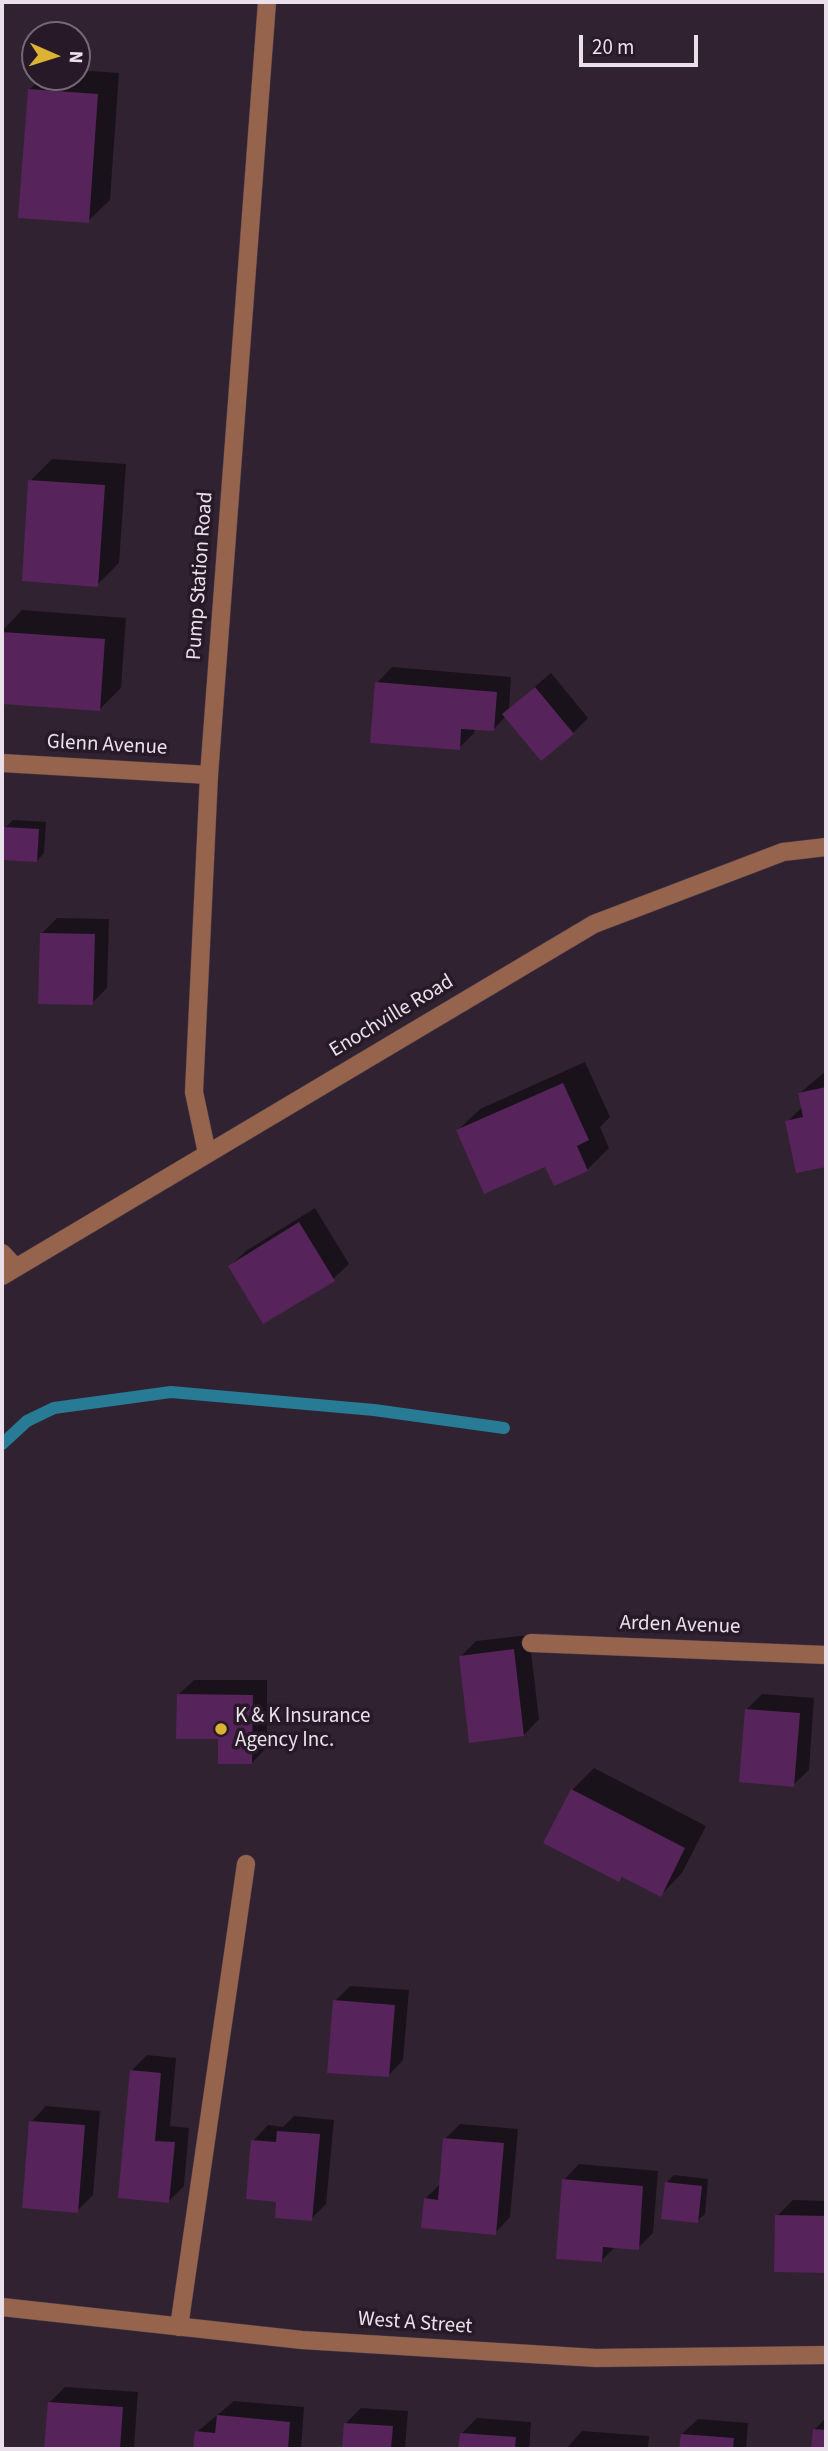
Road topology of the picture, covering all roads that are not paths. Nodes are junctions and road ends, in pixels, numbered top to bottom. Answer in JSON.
{"nodes":[{"id":1,"x":267,"y":2,"type":"edge"},
{"id":2,"x":2,"y":763,"type":"edge"},
{"id":3,"x":209,"y":775,"type":"junction"},
{"id":4,"x":826,"y":847,"type":"edge"},
{"id":5,"x":207,"y":1153,"type":"junction"},
{"id":6,"x":2,"y":1253,"type":"edge"},
{"id":7,"x":9,"y":1272,"type":"edge"},
{"id":8,"x":531,"y":1643,"type":"dead end"},
{"id":9,"x":826,"y":1656,"type":"edge"},
{"id":10,"x":246,"y":1864,"type":"dead end"},
{"id":11,"x":2,"y":2307,"type":"edge"},
{"id":12,"x":179,"y":2327,"type":"junction"},
{"id":13,"x":826,"y":2355,"type":"edge"}],
"edges":[{"from":1,"to":3,"type":"street","name":"Pump Station Road"},
{"from":2,"to":3,"type":"street","name":"Glenn Avenue"},
{"from":3,"to":5,"type":"street","name":"Pump Station Road"},
{"from":4,"to":5,"type":"street","name":"Enochville Road"},
{"from":5,"to":7,"type":"street","name":"Enochville Road"},
{"from":6,"to":7,"type":"street"},
{"from":8,"to":9,"type":"street","name":"Arden Avenue"},
{"from":10,"to":12,"type":"street"},
{"from":11,"to":12,"type":"street","name":"West A Street"},
{"from":12,"to":13,"type":"street","name":"West A Street"}]}
